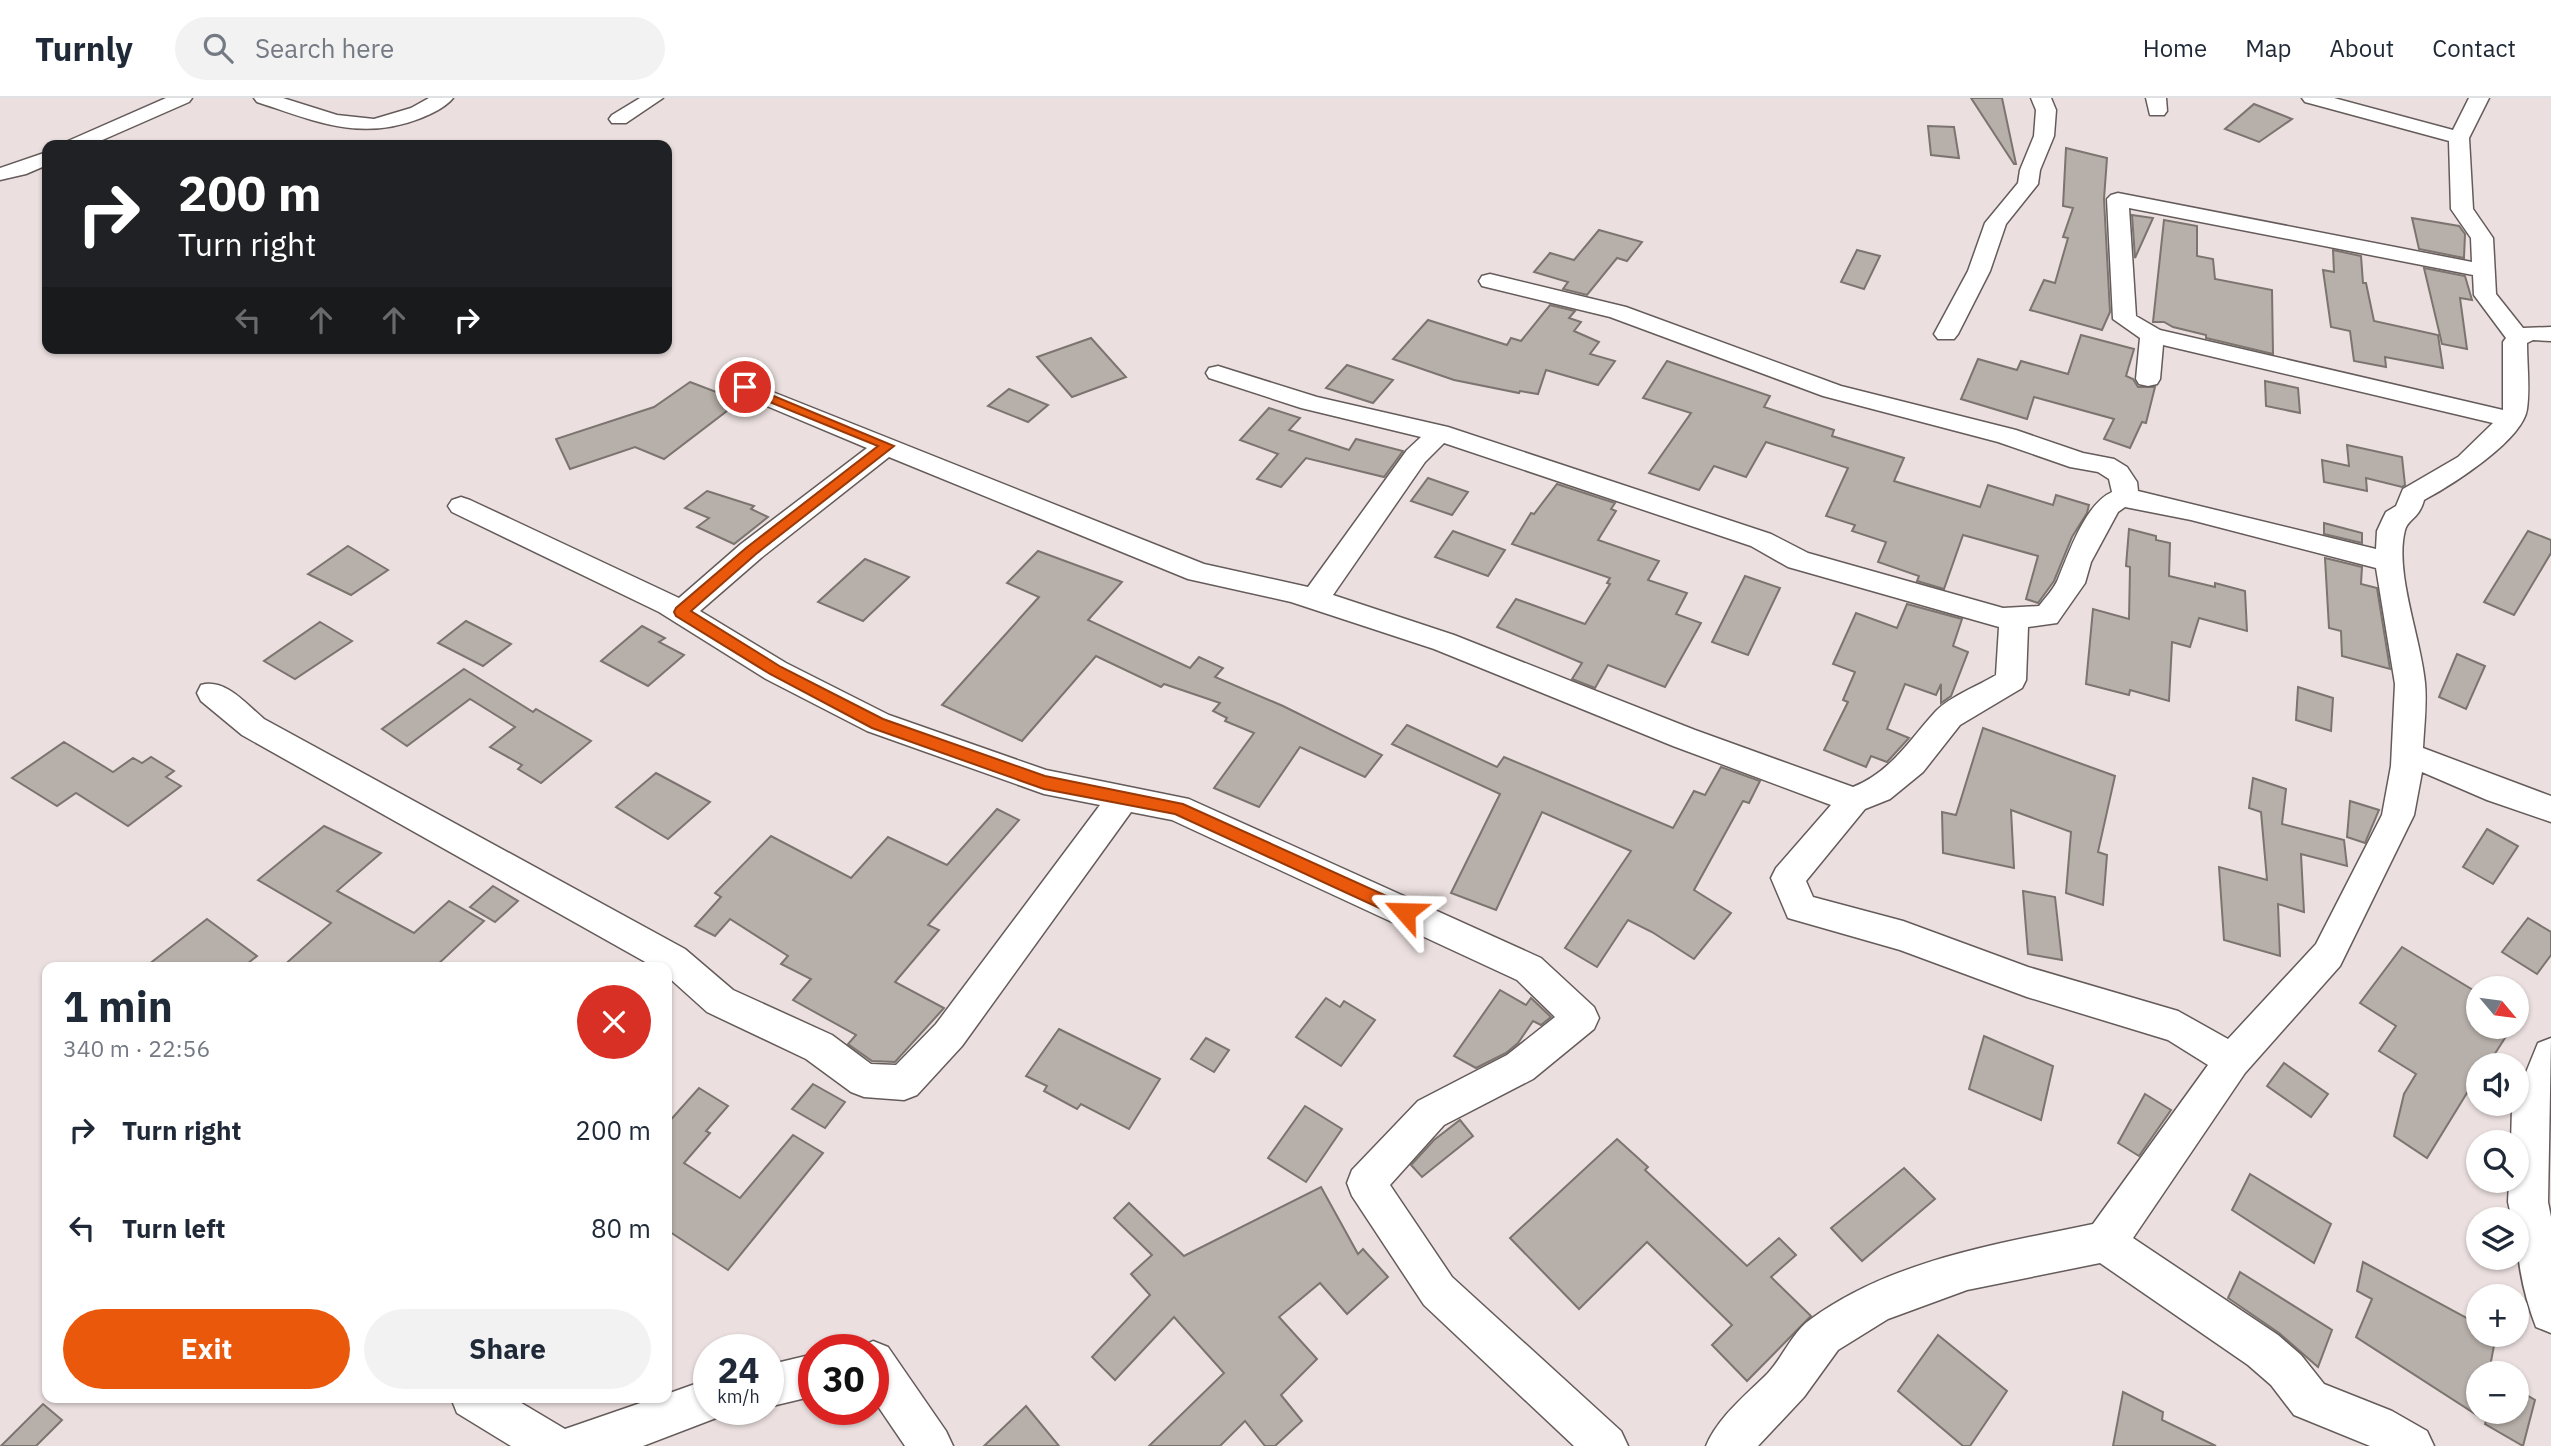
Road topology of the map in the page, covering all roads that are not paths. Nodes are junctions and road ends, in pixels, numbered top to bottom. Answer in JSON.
{"nodes":[{"id":1,"x":182,"y":98,"type":"edge"},
{"id":2,"x":264,"y":98,"type":"edge"},
{"id":3,"x":443,"y":98,"type":"edge"},
{"id":4,"x":653,"y":98,"type":"edge"},
{"id":5,"x":2041,"y":98,"type":"edge"},
{"id":6,"x":2312,"y":98,"type":"edge"},
{"id":7,"x":2479,"y":98,"type":"edge"},
{"id":8,"x":619,"y":119,"type":"dead end"},
{"id":9,"x":2459,"y":138,"type":"junction"},
{"id":10,"x":86,"y":140,"type":"edge"},
{"id":11,"x":42,"y":160,"type":"edge"},
{"id":12,"x":0,"y":174,"type":"edge"},
{"id":13,"x":2484,"y":271,"type":"junction"},
{"id":14,"x":1490,"y":281,"type":"dead end"},
{"id":15,"x":1946,"y":334,"type":"dead end"},
{"id":16,"x":2152,"y":335,"type":"junction"},
{"id":17,"x":2535,"y":336,"type":"edge"},
{"id":18,"x":1218,"y":373,"type":"dead end"},
{"id":19,"x":2148,"y":379,"type":"dead end"},
{"id":20,"x":745,"y":387,"type":"dead end"},
{"id":21,"x":2512,"y":420,"type":"junction"},
{"id":22,"x":1439,"y":433,"type":"junction"},
{"id":23,"x":887,"y":446,"type":"junction"},
{"id":24,"x":2126,"y":498,"type":"junction"},
{"id":25,"x":461,"y":506,"type":"dead end"},
{"id":26,"x":2389,"y":561,"type":"junction"},
{"id":27,"x":1315,"y":599,"type":"junction"},
{"id":28,"x":681,"y":612,"type":"junction"},
{"id":29,"x":2014,"y":618,"type":"junction"},
{"id":30,"x":212,"y":693,"type":"dead end"},
{"id":31,"x":2421,"y":759,"type":"dead end"},
{"id":32,"x":1122,"y":798,"type":"junction"},
{"id":33,"x":1854,"y":800,"type":"junction"},
{"id":34,"x":2551,"y":808,"type":"edge"},
{"id":35,"x":2551,"y":1055,"type":"edge"},
{"id":36,"x":2232,"y":1061,"type":"junction"},
{"id":37,"x":2540,"y":1147,"type":"edge"},
{"id":38,"x":2104,"y":1242,"type":"junction"},
{"id":39,"x":2551,"y":1312,"type":"edge"},
{"id":40,"x":889,"y":1385,"type":"edge"},
{"id":41,"x":480,"y":1403,"type":"edge"},
{"id":42,"x":693,"y":1406,"type":"edge"},
{"id":43,"x":552,"y":1446,"type":"edge"},
{"id":44,"x":578,"y":1446,"type":"edge"},
{"id":45,"x":931,"y":1446,"type":"edge"},
{"id":46,"x":1606,"y":1446,"type":"edge"},
{"id":47,"x":1728,"y":1446,"type":"edge"},
{"id":48,"x":2412,"y":1446,"type":"edge"}],
"edges":[{"from":1,"to":10,"type":"street"},
{"from":2,"to":3,"type":"street"},
{"from":4,"to":8,"type":"street"},
{"from":5,"to":15,"type":"street"},
{"from":6,"to":9,"type":"street"},
{"from":7,"to":9,"type":"street"},
{"from":9,"to":13,"type":"street"},
{"from":11,"to":12,"type":"street"},
{"from":13,"to":16,"type":"street"},
{"from":13,"to":17,"type":"street"},
{"from":14,"to":24,"type":"street"},
{"from":16,"to":19,"type":"street"},
{"from":16,"to":21,"type":"street"},
{"from":17,"to":21,"type":"street"},
{"from":18,"to":22,"type":"street"},
{"from":20,"to":23,"type":"street"},
{"from":21,"to":26,"type":"street"},
{"from":22,"to":27,"type":"street"},
{"from":22,"to":29,"type":"street"},
{"from":23,"to":27,"type":"street"},
{"from":23,"to":28,"type":"street"},
{"from":24,"to":26,"type":"street"},
{"from":24,"to":29,"type":"street"},
{"from":25,"to":28,"type":"street"},
{"from":26,"to":36,"type":"street"},
{"from":27,"to":33,"type":"street"},
{"from":28,"to":32,"type":"street"},
{"from":29,"to":33,"type":"street"},
{"from":30,"to":32,"type":"street"},
{"from":31,"to":34,"type":"street"},
{"from":32,"to":46,"type":"street"},
{"from":33,"to":36,"type":"street"},
{"from":35,"to":37,"type":"street"},
{"from":36,"to":38,"type":"street"},
{"from":37,"to":39,"type":"street"},
{"from":38,"to":47,"type":"street"},
{"from":38,"to":48,"type":"street"},
{"from":40,"to":45,"type":"street"},
{"from":41,"to":43,"type":"street"},
{"from":42,"to":44,"type":"street"}]}
